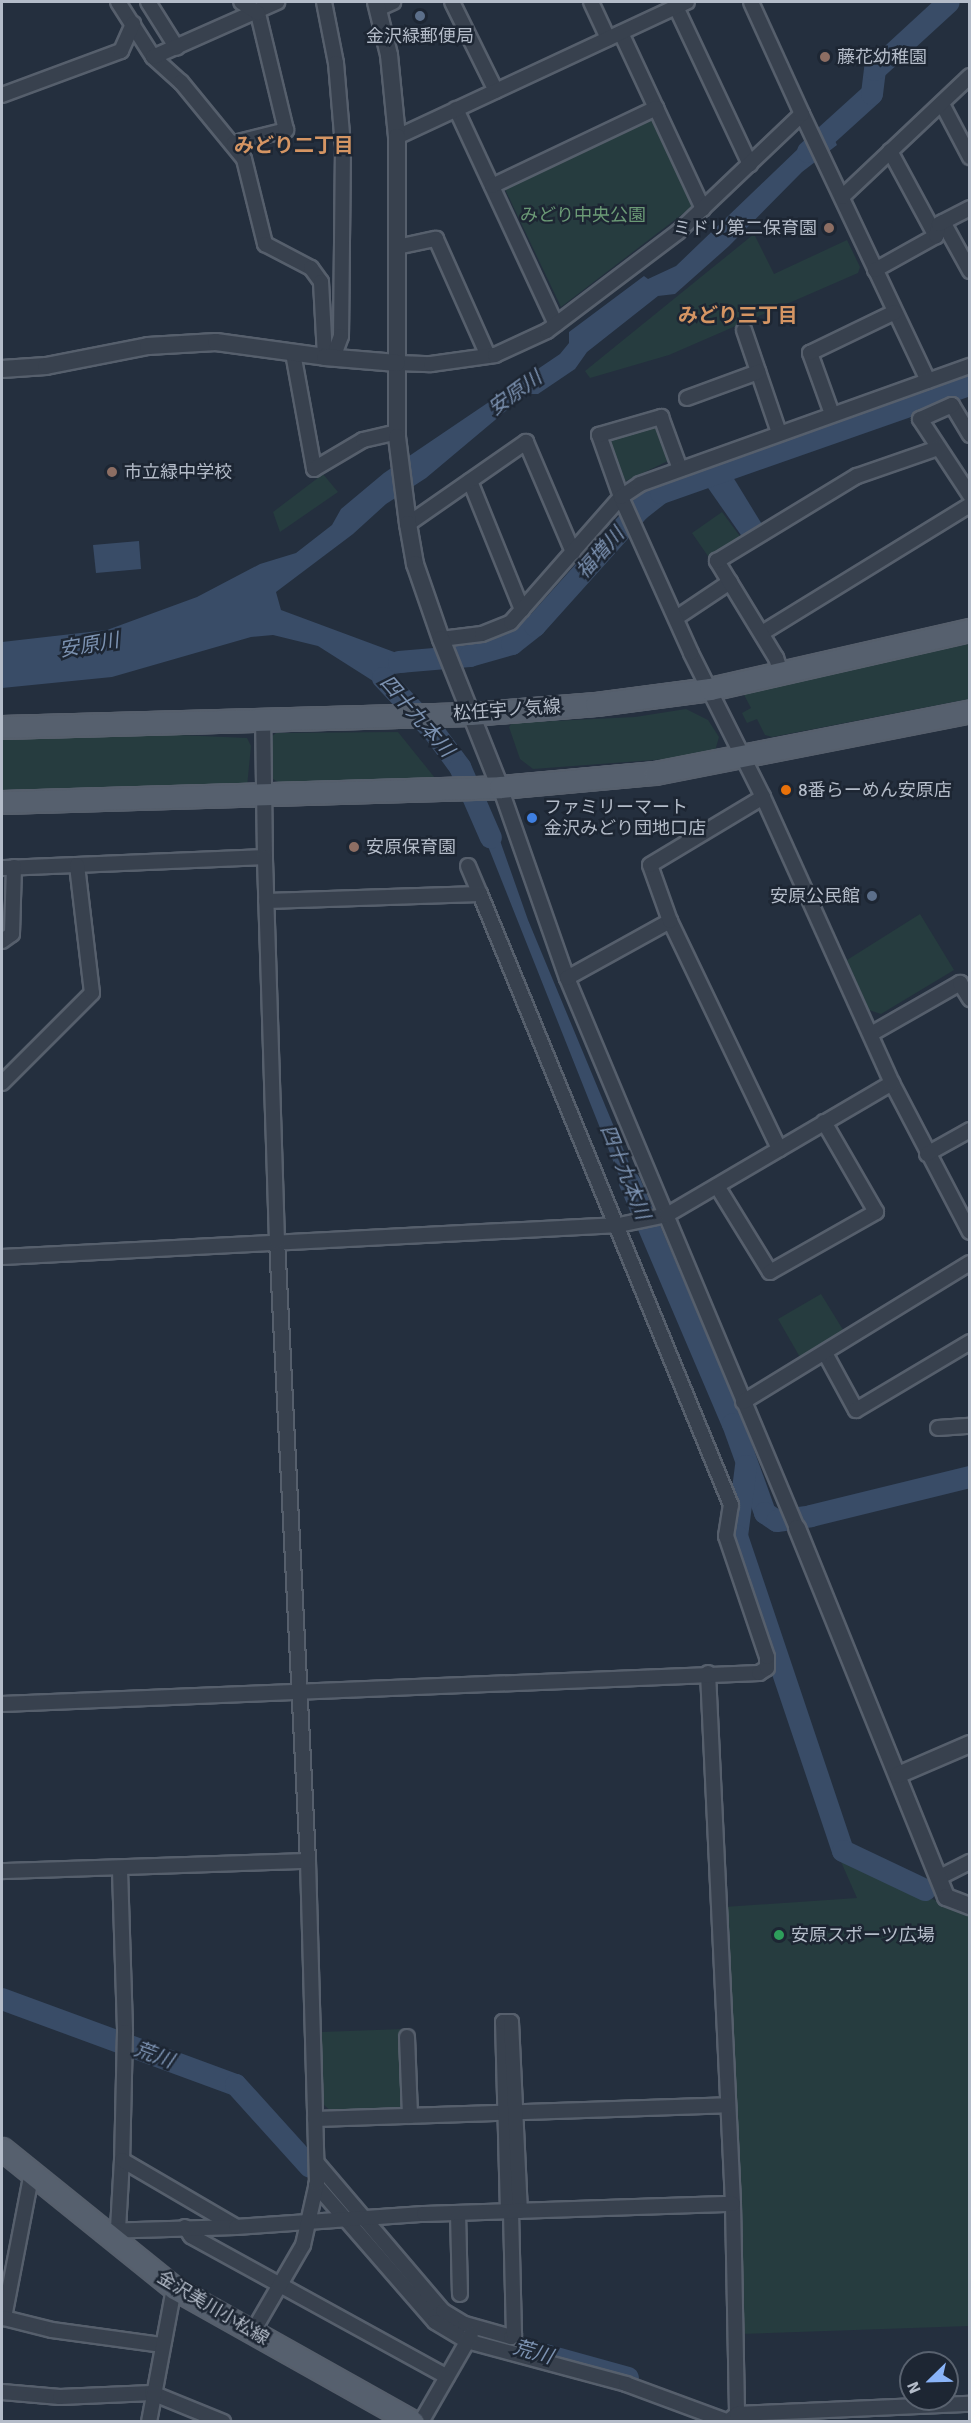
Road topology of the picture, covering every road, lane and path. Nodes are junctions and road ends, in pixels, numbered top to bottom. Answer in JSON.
{"nodes":[{"id":1,"x":118,"y":2,"type":"edge"},
{"id":2,"x":148,"y":2,"type":"edge"},
{"id":3,"x":241,"y":2,"type":"edge"},
{"id":4,"x":277,"y":2,"type":"edge"},
{"id":5,"x":324,"y":2,"type":"edge"},
{"id":6,"x":452,"y":2,"type":"edge"},
{"id":7,"x":591,"y":2,"type":"edge"},
{"id":8,"x":751,"y":2,"type":"edge"},
{"id":9,"x":382,"y":4,"type":"edge"},
{"id":10,"x":682,"y":4,"type":"edge"},
{"id":11,"x":258,"y":14,"type":"junction"},
{"id":12,"x":133,"y":24,"type":"junction"},
{"id":13,"x":615,"y":35,"type":"junction"},
{"id":14,"x":177,"y":48,"type":"junction"},
{"id":15,"x":153,"y":57,"type":"junction"},
{"id":16,"x":969,"y":76,"type":"edge"},
{"id":17,"x":496,"y":91,"type":"junction"},
{"id":18,"x":2,"y":95,"type":"edge"},
{"id":19,"x":942,"y":104,"type":"junction"},
{"id":20,"x":656,"y":108,"type":"junction"},
{"id":21,"x":456,"y":109,"type":"junction"},
{"id":22,"x":805,"y":119,"type":"junction"},
{"id":23,"x":397,"y":137,"type":"junction"},
{"id":24,"x":234,"y":143,"type":"junction"},
{"id":25,"x":890,"y":151,"type":"junction"},
{"id":26,"x":969,"y":157,"type":"edge"},
{"id":27,"x":750,"y":164,"type":"junction"},
{"id":28,"x":492,"y":186,"type":"junction"},
{"id":29,"x":842,"y":197,"type":"junction"},
{"id":30,"x":969,"y":208,"type":"edge"},
{"id":31,"x":703,"y":209,"type":"junction"},
{"id":32,"x":943,"y":222,"type":"junction"},
{"id":33,"x":936,"y":236,"type":"junction"},
{"id":34,"x":397,"y":247,"type":"junction"},
{"id":35,"x":875,"y":270,"type":"junction"},
{"id":36,"x":969,"y":271,"type":"edge"},
{"id":37,"x":895,"y":312,"type":"junction"},
{"id":38,"x":556,"y":324,"type":"junction"},
{"id":39,"x":744,"y":330,"type":"dead end"},
{"id":40,"x":293,"y":353,"type":"junction"},
{"id":41,"x":488,"y":356,"type":"junction"},
{"id":42,"x":329,"y":358,"type":"junction"},
{"id":43,"x":397,"y":363,"type":"junction"},
{"id":44,"x":969,"y":366,"type":"edge"},
{"id":45,"x":2,"y":369,"type":"edge"},
{"id":46,"x":758,"y":372,"type":"junction"},
{"id":47,"x":928,"y":381,"type":"junction"},
{"id":48,"x":687,"y":398,"type":"dead end"},
{"id":49,"x":832,"y":414,"type":"junction"},
{"id":50,"x":397,"y":432,"type":"junction"},
{"id":51,"x":779,"y":433,"type":"junction"},
{"id":52,"x":969,"y":435,"type":"edge"},
{"id":53,"x":938,"y":448,"type":"junction"},
{"id":54,"x":680,"y":469,"type":"junction"},
{"id":55,"x":470,"y":481,"type":"junction"},
{"id":56,"x":969,"y":495,"type":"edge"},
{"id":57,"x":624,"y":502,"type":"junction"},
{"id":58,"x":969,"y":505,"type":"edge"},
{"id":59,"x":408,"y":524,"type":"junction"},
{"id":60,"x":573,"y":552,"type":"junction"},
{"id":61,"x":730,"y":582,"type":"junction"},
{"id":62,"x":522,"y":610,"type":"junction"},
{"id":63,"x":676,"y":618,"type":"junction"},
{"id":64,"x":969,"y":630,"type":"edge"},
{"id":65,"x":762,"y":633,"type":"junction"},
{"id":66,"x":443,"y":644,"type":"junction"},
{"id":67,"x":781,"y":673,"type":"junction"},
{"id":68,"x":710,"y":689,"type":"junction"},
{"id":69,"x":969,"y":711,"type":"edge"},
{"id":70,"x":462,"y":714,"type":"junction"},
{"id":71,"x":263,"y":720,"type":"junction"},
{"id":72,"x":2,"y":727,"type":"edge"},
{"id":73,"x":744,"y":758,"type":"junction"},
{"id":74,"x":490,"y":788,"type":"junction"},
{"id":75,"x":263,"y":795,"type":"junction"},
{"id":76,"x":763,"y":796,"type":"junction"},
{"id":77,"x":2,"y":802,"type":"edge"},
{"id":78,"x":265,"y":857,"type":"junction"},
{"id":79,"x":77,"y":865,"type":"junction"},
{"id":80,"x":468,"y":866,"type":"dead end"},
{"id":81,"x":8,"y":867,"type":"edge"},
{"id":82,"x":480,"y":894,"type":"junction"},
{"id":83,"x":266,"y":901,"type":"junction"},
{"id":84,"x":670,"y":921,"type":"junction"},
{"id":85,"x":2,"y":941,"type":"edge"},
{"id":86,"x":567,"y":978,"type":"junction"},
{"id":87,"x":969,"y":999,"type":"edge"},
{"id":88,"x":871,"y":1034,"type":"junction"},
{"id":89,"x":2,"y":1083,"type":"edge"},
{"id":90,"x":892,"y":1083,"type":"junction"},
{"id":91,"x":825,"y":1122,"type":"junction"},
{"id":92,"x":969,"y":1130,"type":"edge"},
{"id":93,"x":779,"y":1149,"type":"junction"},
{"id":94,"x":927,"y":1154,"type":"junction"},
{"id":95,"x":717,"y":1186,"type":"junction"},
{"id":96,"x":661,"y":1216,"type":"junction"},
{"id":97,"x":623,"y":1224,"type":"junction"},
{"id":98,"x":969,"y":1232,"type":"edge"},
{"id":99,"x":277,"y":1241,"type":"junction"},
{"id":100,"x":2,"y":1257,"type":"edge"},
{"id":101,"x":969,"y":1263,"type":"edge"},
{"id":102,"x":969,"y":1342,"type":"edge"},
{"id":103,"x":825,"y":1353,"type":"junction"},
{"id":104,"x":743,"y":1402,"type":"junction"},
{"id":105,"x":969,"y":1426,"type":"edge"},
{"id":106,"x":939,"y":1428,"type":"dead end"},
{"id":107,"x":797,"y":1528,"type":"joint"},
{"id":108,"x":708,"y":1673,"type":"junction"},
{"id":109,"x":300,"y":1691,"type":"junction"},
{"id":110,"x":2,"y":1704,"type":"edge"},
{"id":111,"x":969,"y":1744,"type":"edge"},
{"id":112,"x":898,"y":1775,"type":"junction"},
{"id":113,"x":308,"y":1861,"type":"junction"},
{"id":114,"x":969,"y":1862,"type":"edge"},
{"id":115,"x":120,"y":1870,"type":"junction"},
{"id":116,"x":2,"y":1871,"type":"edge"},
{"id":117,"x":938,"y":1878,"type":"junction"},
{"id":118,"x":969,"y":1906,"type":"edge"},
{"id":119,"x":407,"y":2037,"type":"dead end"},
{"id":120,"x":728,"y":2104,"type":"junction"},
{"id":121,"x":510,"y":2112,"type":"junction"},
{"id":122,"x":410,"y":2116,"type":"junction"},
{"id":123,"x":315,"y":2119,"type":"junction"},
{"id":124,"x":2,"y":2149,"type":"edge"},
{"id":125,"x":122,"y":2160,"type":"junction"},
{"id":126,"x":316,"y":2163,"type":"junction"},
{"id":127,"x":32,"y":2172,"type":"junction"},
{"id":128,"x":316,"y":2185,"type":"junction"},
{"id":129,"x":732,"y":2204,"type":"junction"},
{"id":130,"x":513,"y":2211,"type":"junction"},
{"id":131,"x":458,"y":2213,"type":"junction"},
{"id":132,"x":363,"y":2217,"type":"junction"},
{"id":133,"x":347,"y":2219,"type":"junction"},
{"id":134,"x":308,"y":2223,"type":"junction"},
{"id":135,"x":186,"y":2227,"type":"junction"},
{"id":136,"x":236,"y":2227,"type":"junction"},
{"id":137,"x":111,"y":2230,"type":"junction"},
{"id":138,"x":7,"y":2278,"type":"edge"},
{"id":139,"x":280,"y":2285,"type":"junction"},
{"id":140,"x":174,"y":2288,"type":"junction"},
{"id":141,"x":460,"y":2294,"type":"dead end"},
{"id":142,"x":3,"y":2323,"type":"edge"},
{"id":143,"x":475,"y":2327,"type":"junction"},
{"id":144,"x":252,"y":2333,"type":"junction"},
{"id":145,"x":467,"y":2341,"type":"junction"},
{"id":146,"x":161,"y":2345,"type":"junction"},
{"id":147,"x":447,"y":2377,"type":"junction"},
{"id":148,"x":2,"y":2392,"type":"edge"},
{"id":149,"x":152,"y":2393,"type":"junction"},
{"id":150,"x":969,"y":2404,"type":"edge"},
{"id":151,"x":733,"y":2418,"type":"edge"},
{"id":152,"x":149,"y":2421,"type":"edge"},
{"id":153,"x":223,"y":2421,"type":"edge"},
{"id":154,"x":413,"y":2421,"type":"edge"},
{"id":155,"x":422,"y":2421,"type":"edge"}],
"edges":[{"from":1,"to":12,"type":"street"},
{"from":2,"to":14,"type":"street"},
{"from":3,"to":11,"type":"street"},
{"from":4,"to":11,"type":"street"},
{"from":5,"to":42,"type":"street"},
{"from":6,"to":17,"type":"street"},
{"from":7,"to":13,"type":"street"},
{"from":8,"to":22,"type":"street"},
{"from":9,"to":23,"type":"street"},
{"from":10,"to":13,"type":"street"},
{"from":10,"to":27,"type":"street"},
{"from":11,"to":14,"type":"street"},
{"from":11,"to":24,"type":"street"},
{"from":12,"to":15,"type":"street"},
{"from":12,"to":18,"type":"street"},
{"from":13,"to":17,"type":"street"},
{"from":13,"to":20,"type":"street"},
{"from":14,"to":15,"type":"street"},
{"from":15,"to":24,"type":"street"},
{"from":16,"to":19,"type":"street"},
{"from":17,"to":21,"type":"street"},
{"from":19,"to":25,"type":"street"},
{"from":19,"to":26,"type":"street"},
{"from":20,"to":28,"type":"street"},
{"from":20,"to":31,"type":"street"},
{"from":21,"to":23,"type":"street"},
{"from":21,"to":28,"type":"street"},
{"from":22,"to":27,"type":"street"},
{"from":22,"to":29,"type":"street"},
{"from":23,"to":34,"type":"street"},
{"from":24,"to":42,"type":"street"},
{"from":25,"to":29,"type":"street"},
{"from":25,"to":33,"type":"street"},
{"from":27,"to":31,"type":"street"},
{"from":28,"to":38,"type":"street"},
{"from":29,"to":35,"type":"street"},
{"from":30,"to":32,"type":"street"},
{"from":31,"to":38,"type":"street"},
{"from":32,"to":33,"type":"street"},
{"from":32,"to":36,"type":"street"},
{"from":33,"to":35,"type":"street"},
{"from":34,"to":41,"type":"street"},
{"from":34,"to":43,"type":"street"},
{"from":35,"to":37,"type":"street"},
{"from":37,"to":47,"type":"street"},
{"from":37,"to":49,"type":"street"},
{"from":38,"to":41,"type":"street"},
{"from":39,"to":46,"type":"street"},
{"from":40,"to":42,"type":"street"},
{"from":40,"to":45,"type":"street"},
{"from":40,"to":50,"type":"street"},
{"from":41,"to":43,"type":"street"},
{"from":42,"to":43,"type":"street"},
{"from":43,"to":50,"type":"street"},
{"from":44,"to":47,"type":"street"},
{"from":46,"to":48,"type":"street"},
{"from":46,"to":51,"type":"street"},
{"from":47,"to":49,"type":"street"},
{"from":49,"to":51,"type":"street"},
{"from":50,"to":59,"type":"street"},
{"from":51,"to":54,"type":"street"},
{"from":52,"to":53,"type":"street"},
{"from":53,"to":56,"type":"street"},
{"from":53,"to":61,"type":"street"},
{"from":54,"to":57,"type":"street"},
{"from":54,"to":57,"type":"street"},
{"from":55,"to":59,"type":"street"},
{"from":55,"to":60,"type":"street"},
{"from":55,"to":62,"type":"street"},
{"from":57,"to":60,"type":"street"},
{"from":57,"to":63,"type":"street"},
{"from":58,"to":65,"type":"street"},
{"from":59,"to":66,"type":"street"},
{"from":60,"to":62,"type":"street"},
{"from":61,"to":63,"type":"street"},
{"from":61,"to":65,"type":"street"},
{"from":62,"to":66,"type":"street"},
{"from":63,"to":68,"type":"street"},
{"from":64,"to":67,"type":"main road","name":"松任宇ノ気線"},
{"from":65,"to":67,"type":"street"},
{"from":66,"to":70,"type":"street"},
{"from":67,"to":68,"type":"main road","name":"松任宇ノ気線"},
{"from":68,"to":70,"type":"main road","name":"松任宇ノ気線"},
{"from":68,"to":73,"type":"street"},
{"from":69,"to":73,"type":"main road"},
{"from":70,"to":71,"type":"main road","name":"松任宇ノ気線"},
{"from":70,"to":74,"type":"street"},
{"from":71,"to":72,"type":"main road","name":"松任宇ノ気線"},
{"from":71,"to":75,"type":"street"},
{"from":73,"to":74,"type":"main road"},
{"from":73,"to":76,"type":"street"},
{"from":74,"to":75,"type":"main road"},
{"from":74,"to":86,"type":"street"},
{"from":75,"to":77,"type":"main road"},
{"from":75,"to":78,"type":"street"},
{"from":76,"to":84,"type":"street"},
{"from":76,"to":88,"type":"street"},
{"from":78,"to":79,"type":"street"},
{"from":78,"to":83,"type":"street"},
{"from":79,"to":81,"type":"street"},
{"from":79,"to":89,"type":"street"},
{"from":80,"to":82,"type":"street"},
{"from":81,"to":85,"type":"street"},
{"from":82,"to":83,"type":"street"},
{"from":82,"to":97,"type":"street"},
{"from":83,"to":99,"type":"street"},
{"from":84,"to":86,"type":"street"},
{"from":84,"to":93,"type":"street"},
{"from":86,"to":96,"type":"street"},
{"from":87,"to":88,"type":"street"},
{"from":88,"to":90,"type":"street"},
{"from":90,"to":91,"type":"street"},
{"from":90,"to":94,"type":"street"},
{"from":91,"to":93,"type":"street"},
{"from":91,"to":95,"type":"street"},
{"from":92,"to":94,"type":"street"},
{"from":93,"to":95,"type":"street"},
{"from":94,"to":98,"type":"street"},
{"from":95,"to":96,"type":"street"},
{"from":96,"to":97,"type":"street"},
{"from":96,"to":104,"type":"street"},
{"from":97,"to":99,"type":"street"},
{"from":97,"to":108,"type":"street"},
{"from":99,"to":100,"type":"street"},
{"from":99,"to":109,"type":"street"},
{"from":101,"to":103,"type":"street"},
{"from":102,"to":103,"type":"street"},
{"from":103,"to":104,"type":"street"},
{"from":104,"to":107,"type":"street"},
{"from":105,"to":106,"type":"street"},
{"from":107,"to":112,"type":"street"},
{"from":108,"to":109,"type":"street"},
{"from":108,"to":120,"type":"street"},
{"from":109,"to":110,"type":"street"},
{"from":109,"to":113,"type":"street"},
{"from":111,"to":112,"type":"street"},
{"from":112,"to":117,"type":"street"},
{"from":113,"to":115,"type":"street"},
{"from":113,"to":123,"type":"street"},
{"from":114,"to":117,"type":"street"},
{"from":115,"to":116,"type":"street"},
{"from":115,"to":125,"type":"street"},
{"from":117,"to":118,"type":"street"},
{"from":119,"to":122,"type":"street"},
{"from":120,"to":121,"type":"street"},
{"from":120,"to":129,"type":"street"},
{"from":121,"to":121,"type":"street"},
{"from":121,"to":122,"type":"street"},
{"from":121,"to":130,"type":"street"},
{"from":122,"to":123,"type":"street"},
{"from":123,"to":126,"type":"street"},
{"from":124,"to":127,"type":"main road","name":"金沢美川小松線"},
{"from":125,"to":136,"type":"street"},
{"from":125,"to":137,"type":"street"},
{"from":126,"to":128,"type":"street"},
{"from":126,"to":132,"type":"street"},
{"from":127,"to":137,"type":"main road","name":"金沢美川小松線"},
{"from":127,"to":138,"type":"street"},
{"from":128,"to":133,"type":"street"},
{"from":128,"to":134,"type":"street"},
{"from":129,"to":130,"type":"street"},
{"from":129,"to":151,"type":"street"},
{"from":130,"to":131,"type":"street"},
{"from":130,"to":143,"type":"street"},
{"from":131,"to":132,"type":"street"},
{"from":131,"to":141,"type":"street"},
{"from":132,"to":133,"type":"street"},
{"from":132,"to":143,"type":"street"},
{"from":133,"to":134,"type":"street"},
{"from":133,"to":145,"type":"street"},
{"from":134,"to":136,"type":"street"},
{"from":134,"to":139,"type":"street"},
{"from":135,"to":136,"type":"street"},
{"from":135,"to":137,"type":"street"},
{"from":135,"to":139,"type":"street"},
{"from":137,"to":140,"type":"main road","name":"金沢美川小松線"},
{"from":138,"to":142,"type":"street"},
{"from":139,"to":144,"type":"street"},
{"from":139,"to":147,"type":"street"},
{"from":140,"to":144,"type":"main road","name":"金沢美川小松線"},
{"from":140,"to":146,"type":"street"},
{"from":142,"to":146,"type":"street"},
{"from":143,"to":145,"type":"street"},
{"from":144,"to":154,"type":"main road","name":"金沢美川小松線"},
{"from":145,"to":147,"type":"street"},
{"from":145,"to":151,"type":"street"},
{"from":146,"to":149,"type":"street"},
{"from":147,"to":155,"type":"street"},
{"from":148,"to":149,"type":"street"},
{"from":149,"to":152,"type":"street"},
{"from":149,"to":153,"type":"street"},
{"from":150,"to":151,"type":"street"}]}
